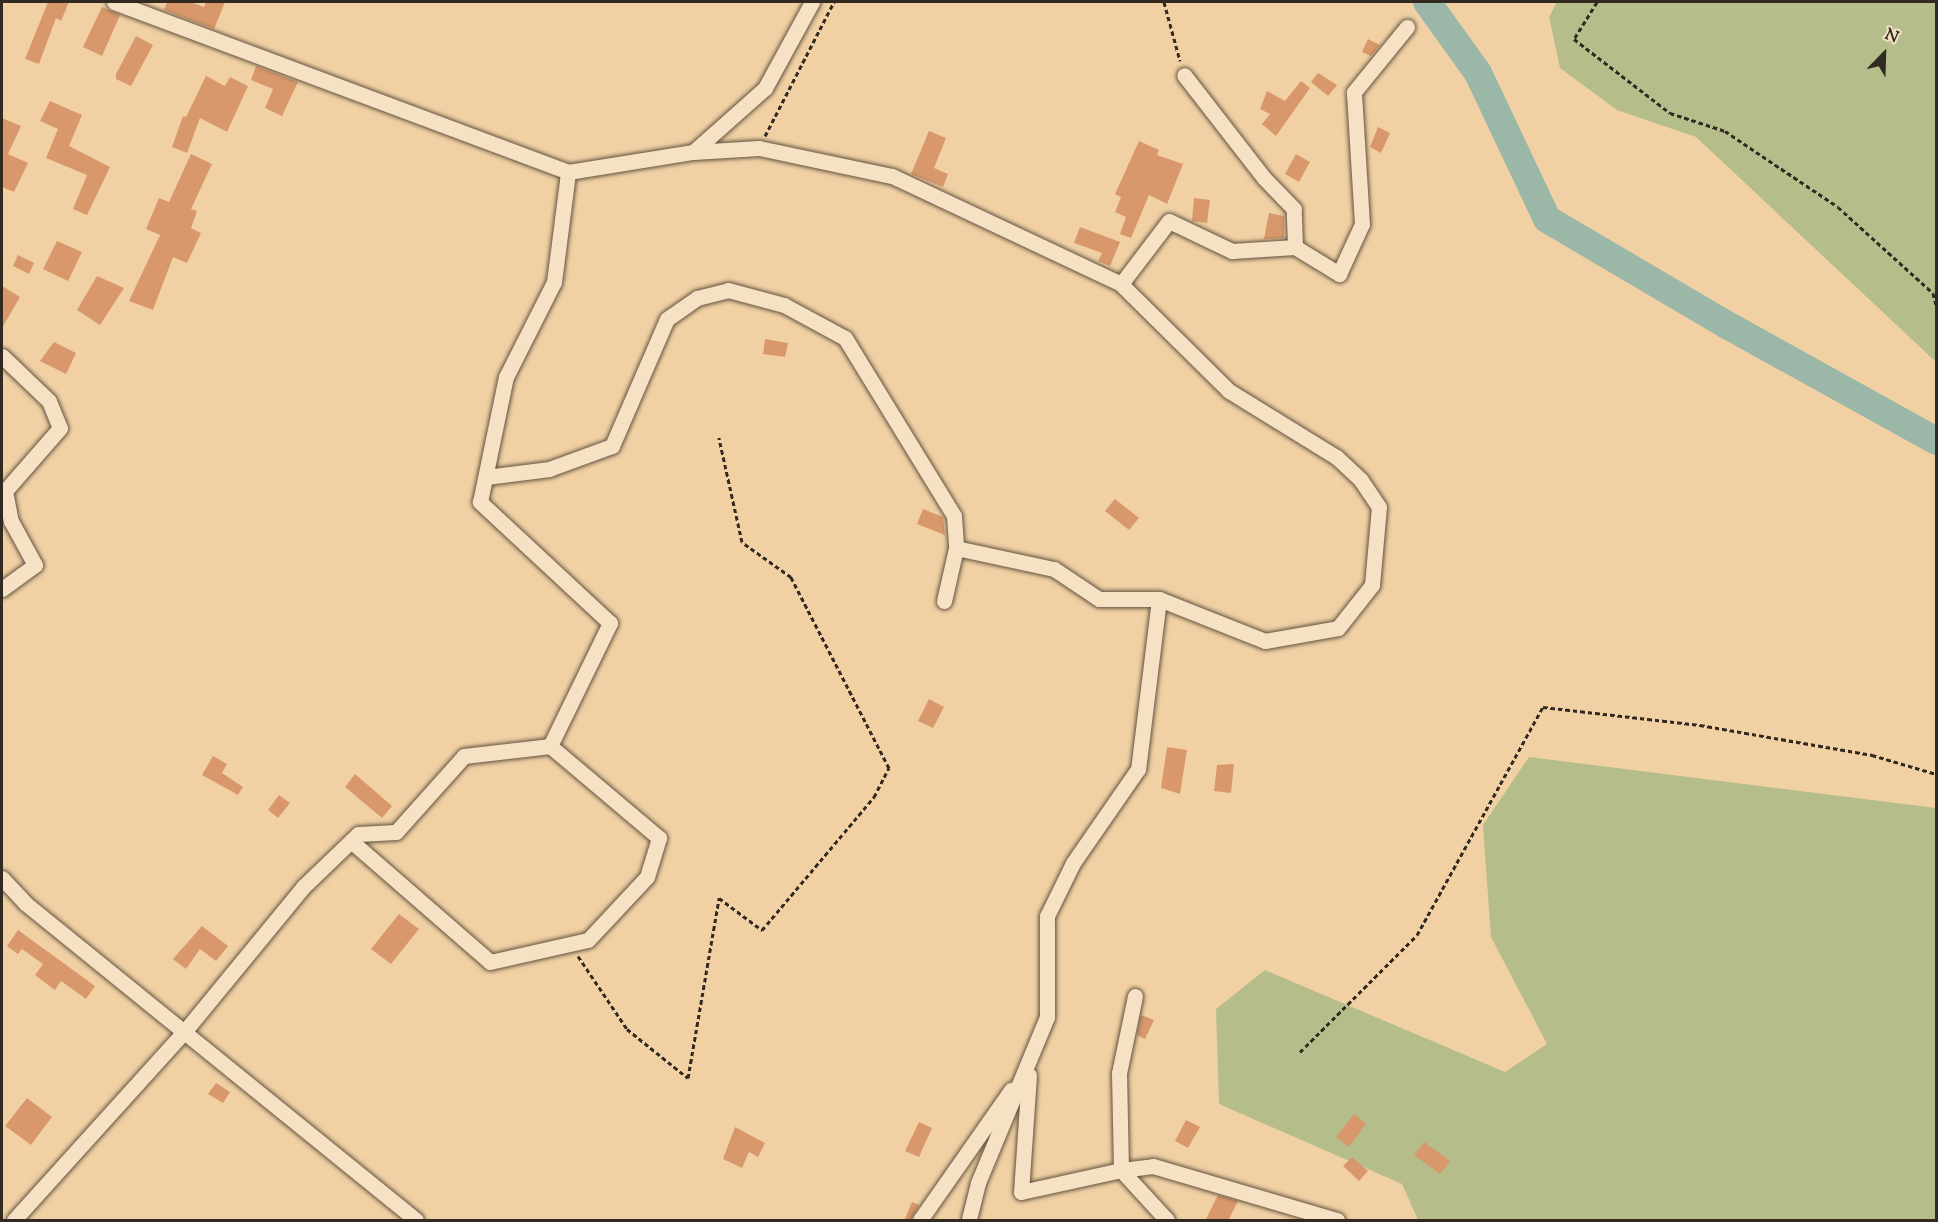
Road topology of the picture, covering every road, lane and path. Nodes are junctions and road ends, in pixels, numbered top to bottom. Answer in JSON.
{"nodes":[{"id":1,"x":114,"y":2,"type":"edge"},
{"id":2,"x":812,"y":2,"type":"edge"},
{"id":3,"x":834,"y":2,"type":"edge"},
{"id":4,"x":1164,"y":2,"type":"edge"},
{"id":5,"x":1597,"y":2,"type":"edge"},
{"id":6,"x":1407,"y":27,"type":"dead end"},
{"id":7,"x":1184,"y":75,"type":"joint"},
{"id":8,"x":759,"y":148,"type":"junction"},
{"id":9,"x":693,"y":152,"type":"junction"},
{"id":10,"x":568,"y":172,"type":"junction"},
{"id":11,"x":1295,"y":247,"type":"junction"},
{"id":12,"x":1121,"y":284,"type":"junction"},
{"id":13,"x":1936,"y":305,"type":"edge"},
{"id":14,"x":2,"y":356,"type":"edge"},
{"id":15,"x":719,"y":438,"type":"dead end"},
{"id":16,"x":486,"y":477,"type":"junction"},
{"id":17,"x":956,"y":548,"type":"junction"},
{"id":18,"x":2,"y":589,"type":"edge"},
{"id":19,"x":1159,"y":599,"type":"junction"},
{"id":20,"x":944,"y":601,"type":"dead end"},
{"id":21,"x":550,"y":746,"type":"junction"},
{"id":22,"x":1936,"y":774,"type":"edge"},
{"id":23,"x":351,"y":841,"type":"junction"},
{"id":24,"x":2,"y":878,"type":"edge"},
{"id":25,"x":570,"y":944,"type":"junction"},
{"id":26,"x":1135,"y":996,"type":"dead end"},
{"id":27,"x":184,"y":1032,"type":"junction"},
{"id":28,"x":1300,"y":1052,"type":"dead end"},
{"id":29,"x":1030,"y":1063,"type":"junction"},
{"id":30,"x":1121,"y":1170,"type":"junction"},
{"id":31,"x":14,"y":1221,"type":"edge"},
{"id":32,"x":416,"y":1221,"type":"edge"},
{"id":33,"x":920,"y":1221,"type":"edge"},
{"id":34,"x":969,"y":1221,"type":"edge"},
{"id":35,"x":1167,"y":1221,"type":"edge"},
{"id":36,"x":1337,"y":1221,"type":"edge"}],
"edges":[{"from":1,"to":10,"type":"street"},
{"from":2,"to":9,"type":"street"},
{"from":3,"to":8,"type":"path"},
{"from":4,"to":7,"type":"path"},
{"from":5,"to":13,"type":"path"},
{"from":6,"to":11,"type":"street"},
{"from":7,"to":11,"type":"street"},
{"from":8,"to":9,"type":"street"},
{"from":8,"to":12,"type":"street"},
{"from":9,"to":10,"type":"street"},
{"from":10,"to":16,"type":"street"},
{"from":11,"to":12,"type":"street"},
{"from":12,"to":19,"type":"street"},
{"from":14,"to":18,"type":"street"},
{"from":15,"to":25,"type":"path"},
{"from":16,"to":17,"type":"street"},
{"from":16,"to":21,"type":"street"},
{"from":17,"to":19,"type":"street"},
{"from":17,"to":20,"type":"street"},
{"from":19,"to":29,"type":"street"},
{"from":21,"to":23,"type":"street"},
{"from":21,"to":25,"type":"street"},
{"from":22,"to":28,"type":"path"},
{"from":23,"to":25,"type":"street"},
{"from":23,"to":27,"type":"street"},
{"from":24,"to":27,"type":"street"},
{"from":26,"to":30,"type":"street"},
{"from":27,"to":31,"type":"street"},
{"from":27,"to":32,"type":"street"},
{"from":29,"to":30,"type":"street"},
{"from":29,"to":33,"type":"street"},
{"from":29,"to":34,"type":"street"},
{"from":30,"to":35,"type":"street"},
{"from":30,"to":36,"type":"street"}]}
